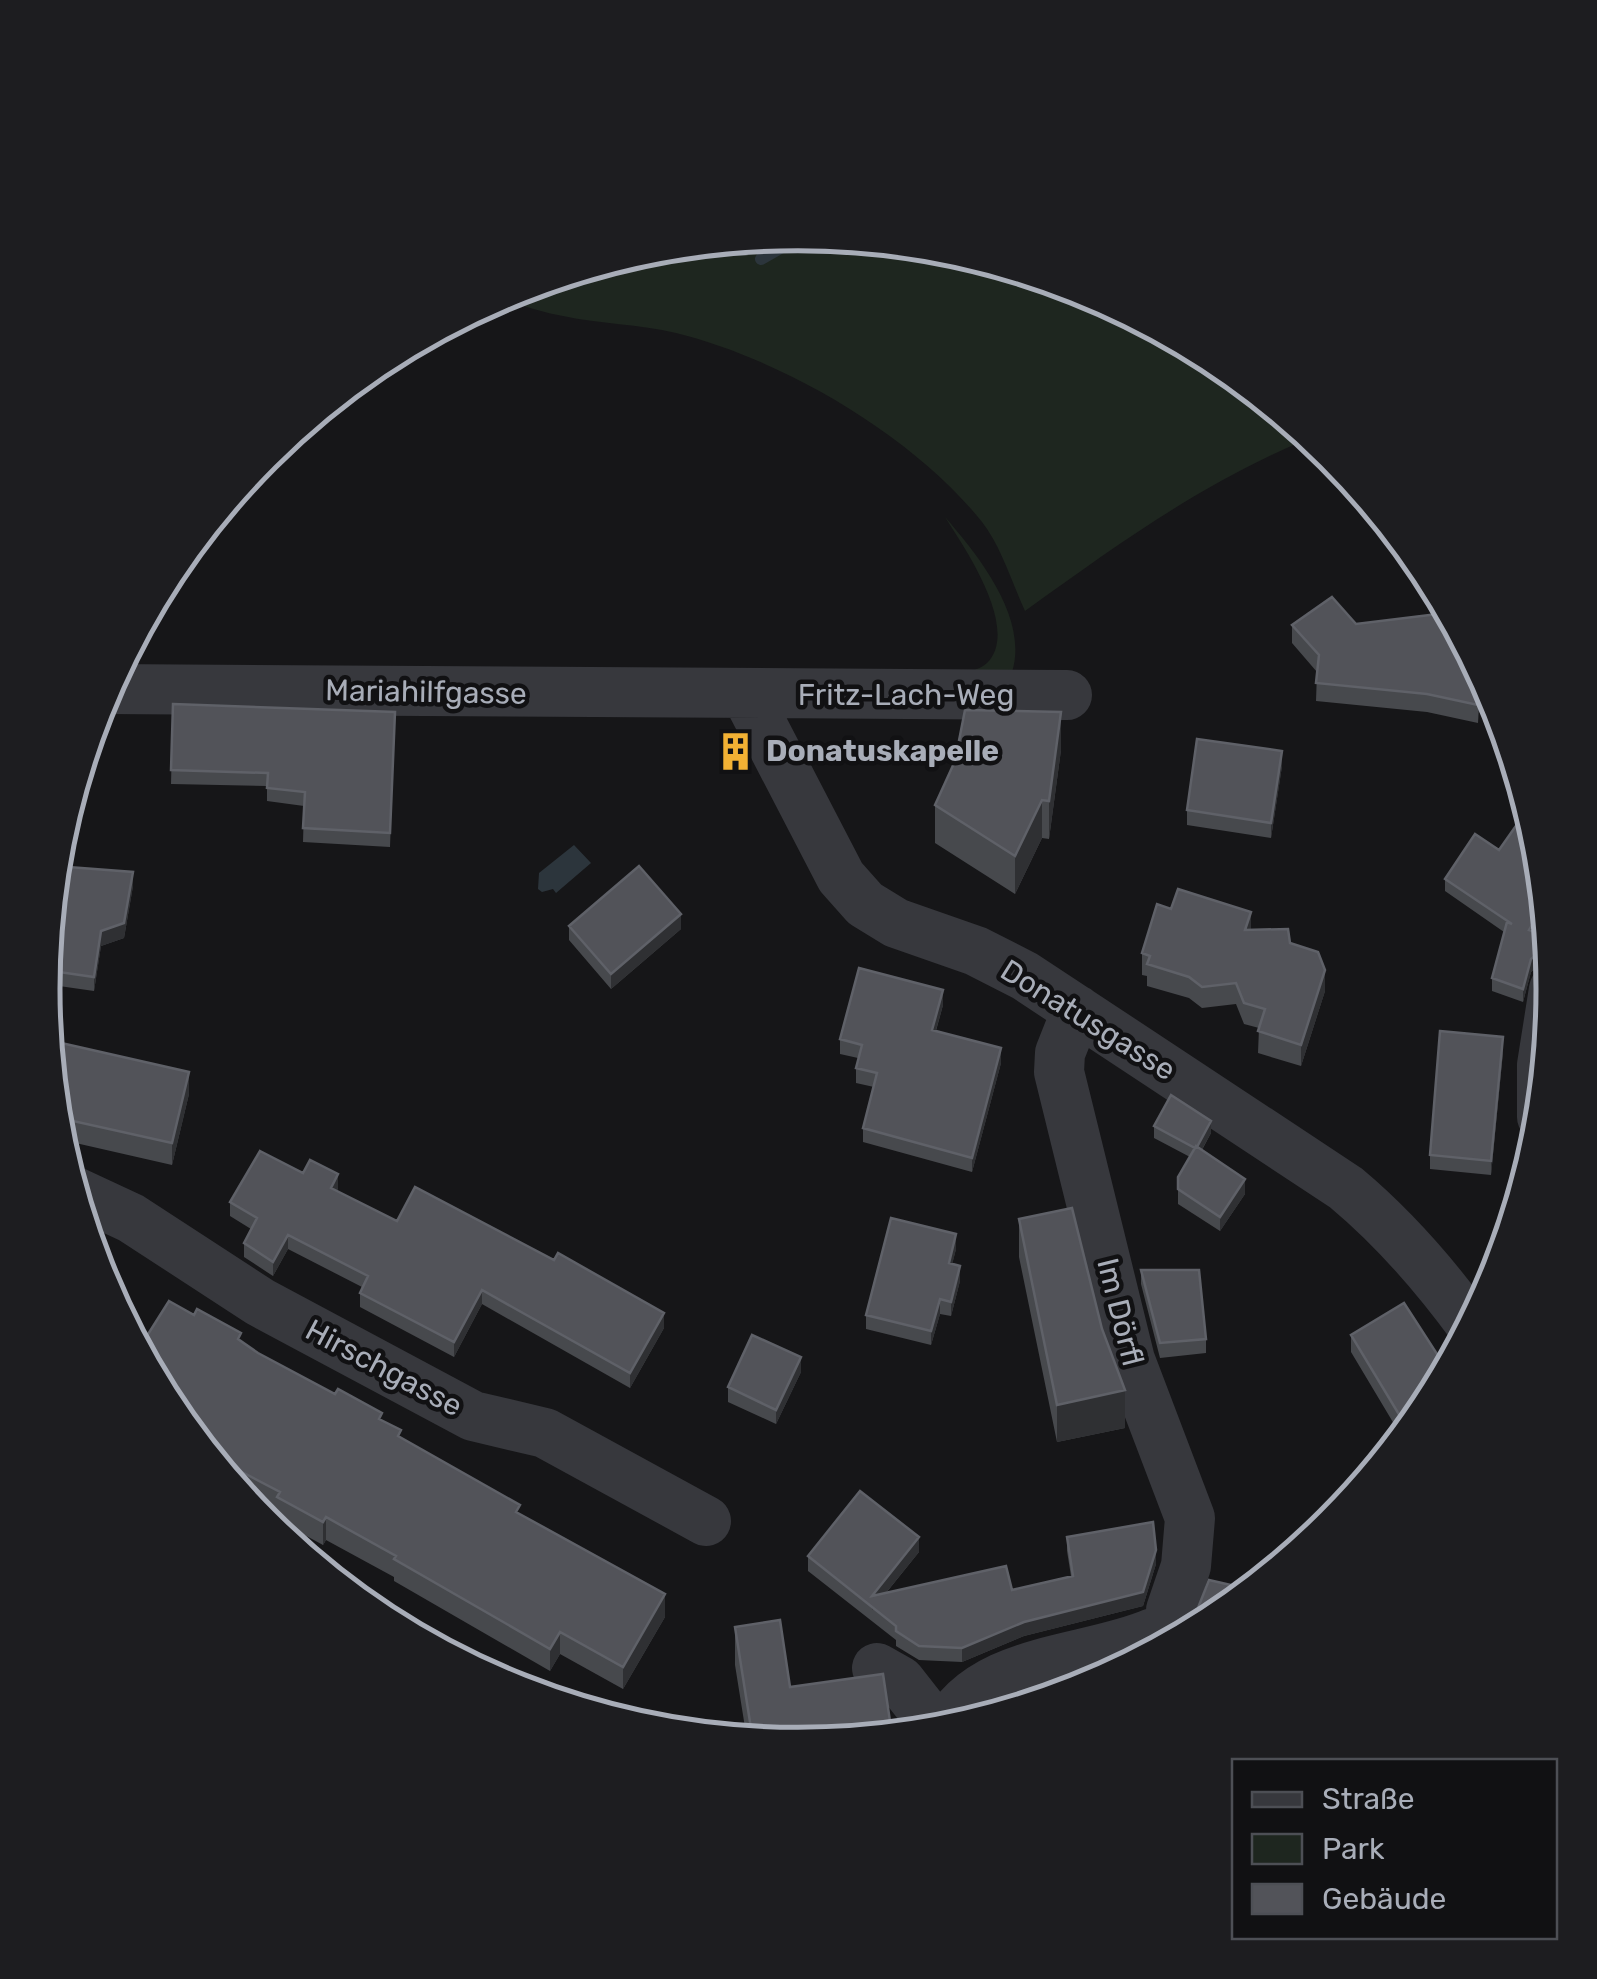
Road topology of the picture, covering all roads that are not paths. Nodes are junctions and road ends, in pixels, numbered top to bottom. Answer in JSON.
{"nodes":[{"id":1,"x":124,"y":690,"type":"edge"},
{"id":2,"x":746,"y":694,"type":"junction"},
{"id":3,"x":1067,"y":696,"type":"dead end"},
{"id":4,"x":1077,"y":1010,"type":"junction"},
{"id":5,"x":90,"y":1199,"type":"edge"},
{"id":6,"x":1462,"y":1314,"type":"edge"},
{"id":7,"x":706,"y":1521,"type":"dead end"},
{"id":8,"x":876,"y":1668,"type":"dead end"},
{"id":9,"x":954,"y":1711,"type":"edge"},
{"id":10,"x":929,"y":1716,"type":"edge"}],
"edges":[{"from":1,"to":2,"type":"street","name":"Mariahilfgasse"},
{"from":2,"to":3,"type":"street","name":"Fritz-Lach-Weg"},
{"from":2,"to":4,"type":"street","name":"Donatusgasse"},
{"from":4,"to":6,"type":"street","name":"Donatusgasse"},
{"from":4,"to":9,"type":"street","name":"Im Dörfl"},
{"from":5,"to":7,"type":"street","name":"Hirschgasse"},
{"from":8,"to":10,"type":"street"}]}
